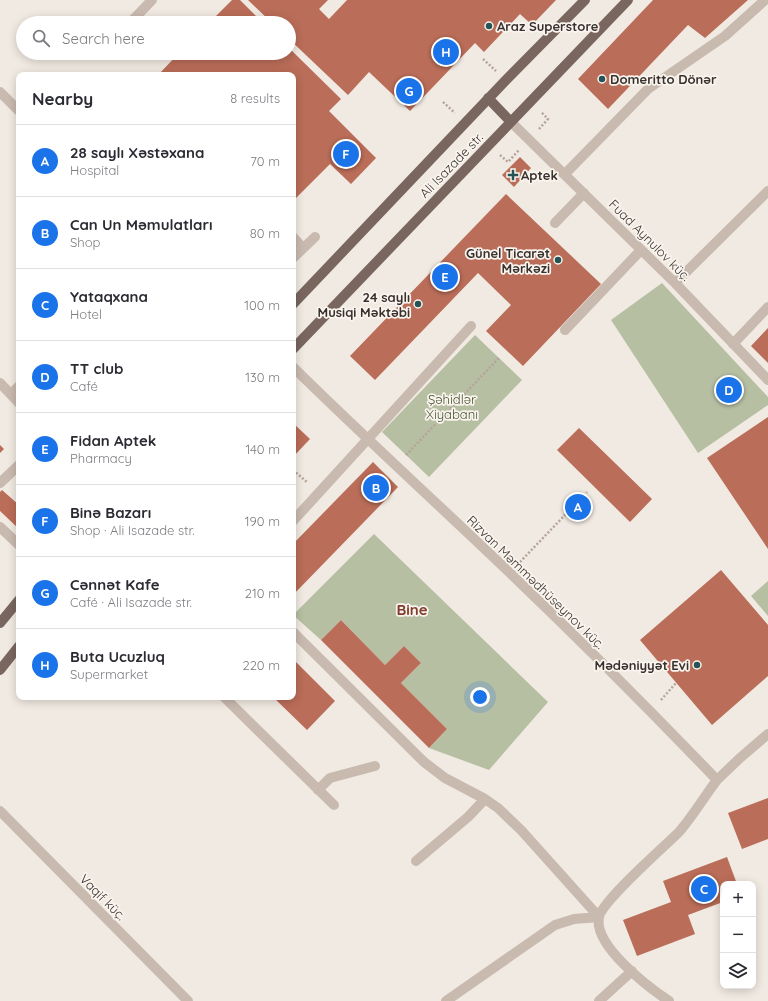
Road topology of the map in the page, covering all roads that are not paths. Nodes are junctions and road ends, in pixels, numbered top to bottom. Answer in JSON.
{"nodes":[{"id":1,"x":152,"y":0,"type":"edge"},
{"id":2,"x":585,"y":0,"type":"edge"},
{"id":3,"x":628,"y":0,"type":"edge"},
{"id":4,"x":765,"y":0,"type":"edge"},
{"id":5,"x":137,"y":16,"type":"edge"},
{"id":6,"x":0,"y":92,"type":"edge"},
{"id":7,"x":488,"y":98,"type":"junction"},
{"id":8,"x":16,"y":108,"type":"edge"},
{"id":9,"x":511,"y":122,"type":"junction"},
{"id":10,"x":565,"y":174,"type":"junction"},
{"id":11,"x":768,"y":190,"type":"edge"},
{"id":12,"x":584,"y":193,"type":"junction"},
{"id":13,"x":555,"y":223,"type":"dead end"},
{"id":14,"x":315,"y":237,"type":"dead end"},
{"id":15,"x":296,"y":240,"type":"edge"},
{"id":16,"x":303,"y":248,"type":"junction"},
{"id":17,"x":641,"y":250,"type":"junction"},
{"id":18,"x":296,"y":255,"type":"edge"},
{"id":19,"x":675,"y":283,"type":"junction"},
{"id":20,"x":296,"y":301,"type":"edge"},
{"id":21,"x":768,"y":307,"type":"edge"},
{"id":22,"x":471,"y":326,"type":"dead end"},
{"id":23,"x":565,"y":330,"type":"dead end"},
{"id":24,"x":733,"y":344,"type":"junction"},
{"id":25,"x":296,"y":346,"type":"edge"},
{"id":26,"x":296,"y":370,"type":"edge"},
{"id":27,"x":768,"y":380,"type":"edge"},
{"id":28,"x":0,"y":383,"type":"edge"},
{"id":29,"x":16,"y":389,"type":"edge"},
{"id":30,"x":11,"y":394,"type":"junction"},
{"id":31,"x":16,"y":400,"type":"edge"},
{"id":32,"x":367,"y":440,"type":"junction"},
{"id":33,"x":16,"y":467,"type":"edge"},
{"id":34,"x":0,"y":483,"type":"edge"},
{"id":35,"x":296,"y":518,"type":"edge"},
{"id":36,"x":0,"y":527,"type":"edge"},
{"id":37,"x":16,"y":542,"type":"edge"},
{"id":38,"x":16,"y":604,"type":"edge"},
{"id":39,"x":0,"y":623,"type":"edge"},
{"id":40,"x":296,"y":635,"type":"edge"},
{"id":41,"x":16,"y":650,"type":"edge"},
{"id":42,"x":0,"y":670,"type":"edge"},
{"id":43,"x":227,"y":700,"type":"edge"},
{"id":44,"x":768,"y":734,"type":"edge"},
{"id":45,"x":375,"y":766,"type":"dead end"},
{"id":46,"x":717,"y":780,"type":"junction"},
{"id":47,"x":318,"y":790,"type":"junction"},
{"id":48,"x":485,"y":799,"type":"junction"},
{"id":49,"x":334,"y":805,"type":"dead end"},
{"id":50,"x":0,"y":811,"type":"edge"},
{"id":51,"x":416,"y":861,"type":"dead end"},
{"id":52,"x":599,"y":917,"type":"junction"},
{"id":53,"x":632,"y":971,"type":"junction"},
{"id":54,"x":188,"y":1001,"type":"edge"},
{"id":55,"x":446,"y":1001,"type":"edge"},
{"id":56,"x":599,"y":1001,"type":"edge"},
{"id":57,"x":669,"y":1001,"type":"edge"}],
"edges":[{"from":1,"to":5,"type":"street"},
{"from":2,"to":7,"type":"main road","name":"Ali Isazade str."},
{"from":3,"to":9,"type":"main road","name":"Ali Isazade str."},
{"from":4,"to":10,"type":"street"},
{"from":6,"to":8,"type":"street"},
{"from":7,"to":9,"type":"main road"},
{"from":7,"to":20,"type":"main road","name":"Ali Isazade str."},
{"from":9,"to":10,"type":"street","name":"Fuad Aynulov küç."},
{"from":9,"to":25,"type":"main road","name":"Ali Isazade str."},
{"from":10,"to":12,"type":"street","name":"Fuad Aynulov küç."},
{"from":11,"to":19,"type":"street"},
{"from":12,"to":13,"type":"street"},
{"from":12,"to":17,"type":"street","name":"Fuad Aynulov küç."},
{"from":14,"to":16,"type":"street"},
{"from":15,"to":16,"type":"street"},
{"from":16,"to":18,"type":"street"},
{"from":17,"to":19,"type":"street","name":"Fuad Aynulov küç."},
{"from":17,"to":23,"type":"street"},
{"from":19,"to":24,"type":"street","name":"Fuad Aynulov küç."},
{"from":21,"to":24,"type":"street"},
{"from":22,"to":32,"type":"street"},
{"from":24,"to":27,"type":"street","name":"Fuad Aynulov küç."},
{"from":26,"to":32,"type":"street","name":"Rizvan Məmmədhüseynov küç."},
{"from":28,"to":30,"type":"street"},
{"from":29,"to":30,"type":"street"},
{"from":30,"to":31,"type":"street"},
{"from":32,"to":35,"type":"street"},
{"from":32,"to":46,"type":"street","name":"Rizvan Məmmədhüseynov küç."},
{"from":33,"to":34,"type":"street"},
{"from":36,"to":37,"type":"street"},
{"from":38,"to":39,"type":"main road"},
{"from":40,"to":48,"type":"street"},
{"from":41,"to":42,"type":"main road"},
{"from":43,"to":47,"type":"street"},
{"from":44,"to":46,"type":"street"},
{"from":45,"to":47,"type":"street"},
{"from":46,"to":52,"type":"street"},
{"from":47,"to":49,"type":"street"},
{"from":48,"to":51,"type":"street"},
{"from":48,"to":52,"type":"street"},
{"from":50,"to":54,"type":"street","name":"Vaqif küç."},
{"from":52,"to":53,"type":"street"},
{"from":52,"to":55,"type":"street"},
{"from":53,"to":56,"type":"street"},
{"from":53,"to":57,"type":"street"}]}
